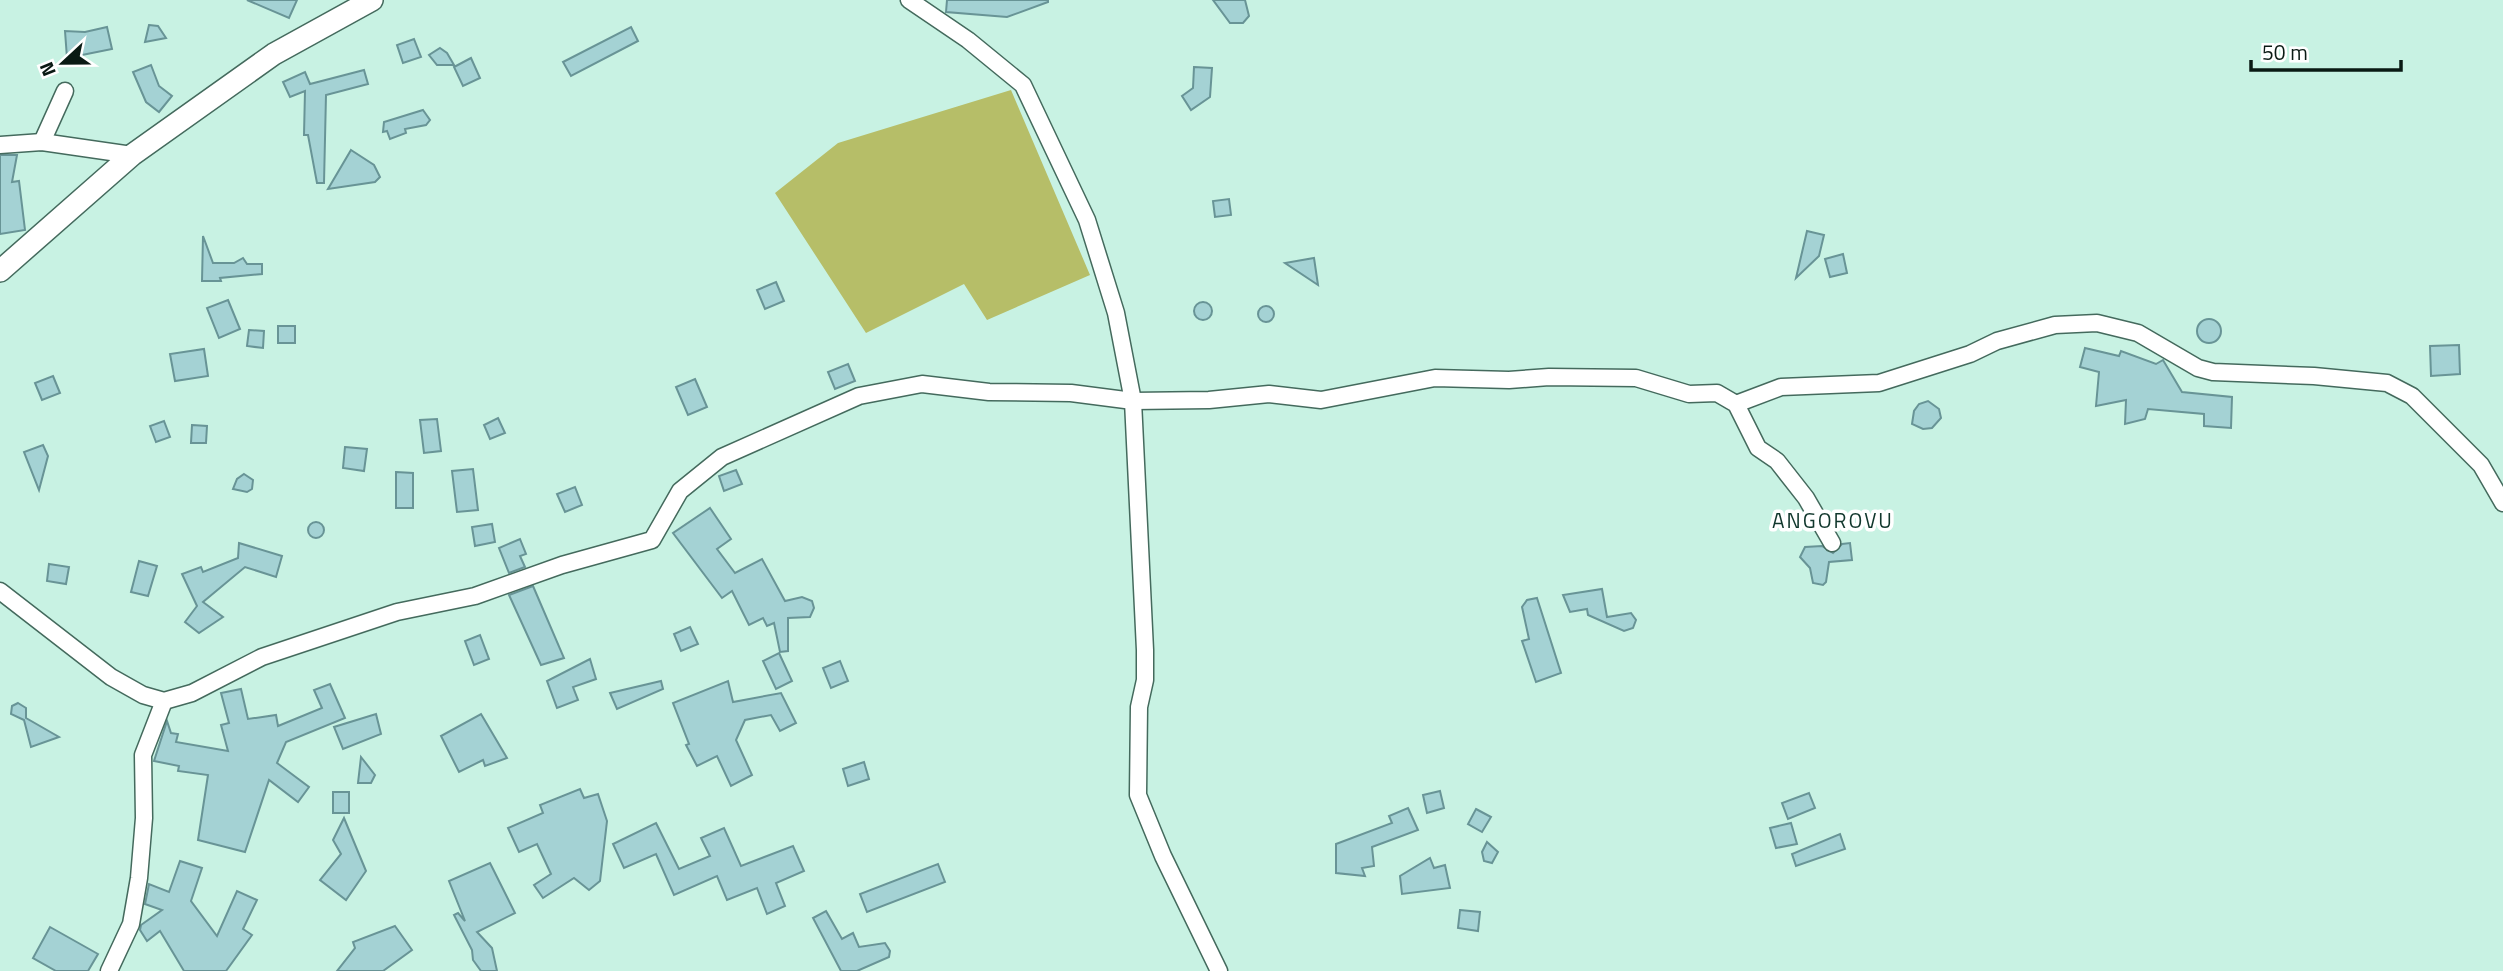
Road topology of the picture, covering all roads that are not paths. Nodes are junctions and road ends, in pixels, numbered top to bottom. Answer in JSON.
{"nodes":[{"id":1,"x":372,"y":0,"type":"edge"},
{"id":2,"x":909,"y":0,"type":"edge"},
{"id":3,"x":65,"y":92,"type":"dead end"},
{"id":4,"x":42,"y":142,"type":"junction"},
{"id":5,"x":0,"y":145,"type":"edge"},
{"id":6,"x":132,"y":155,"type":"junction"},
{"id":7,"x":0,"y":271,"type":"edge"},
{"id":8,"x":1133,"y":401,"type":"junction"},
{"id":9,"x":1737,"y":404,"type":"junction"},
{"id":10,"x":2503,"y":503,"type":"edge"},
{"id":11,"x":1832,"y":543,"type":"dead end"},
{"id":12,"x":0,"y":591,"type":"edge"},
{"id":13,"x":163,"y":701,"type":"junction"},
{"id":14,"x":109,"y":971,"type":"edge"},
{"id":15,"x":1219,"y":971,"type":"edge"}],
"edges":[{"from":1,"to":6,"type":"street"},
{"from":2,"to":8,"type":"street"},
{"from":3,"to":4,"type":"street"},
{"from":4,"to":5,"type":"street"},
{"from":4,"to":6,"type":"street"},
{"from":6,"to":7,"type":"street"},
{"from":8,"to":9,"type":"street"},
{"from":8,"to":13,"type":"street"},
{"from":8,"to":15,"type":"street"},
{"from":9,"to":10,"type":"street"},
{"from":9,"to":11,"type":"street"},
{"from":12,"to":13,"type":"street"},
{"from":13,"to":14,"type":"street"}]}
